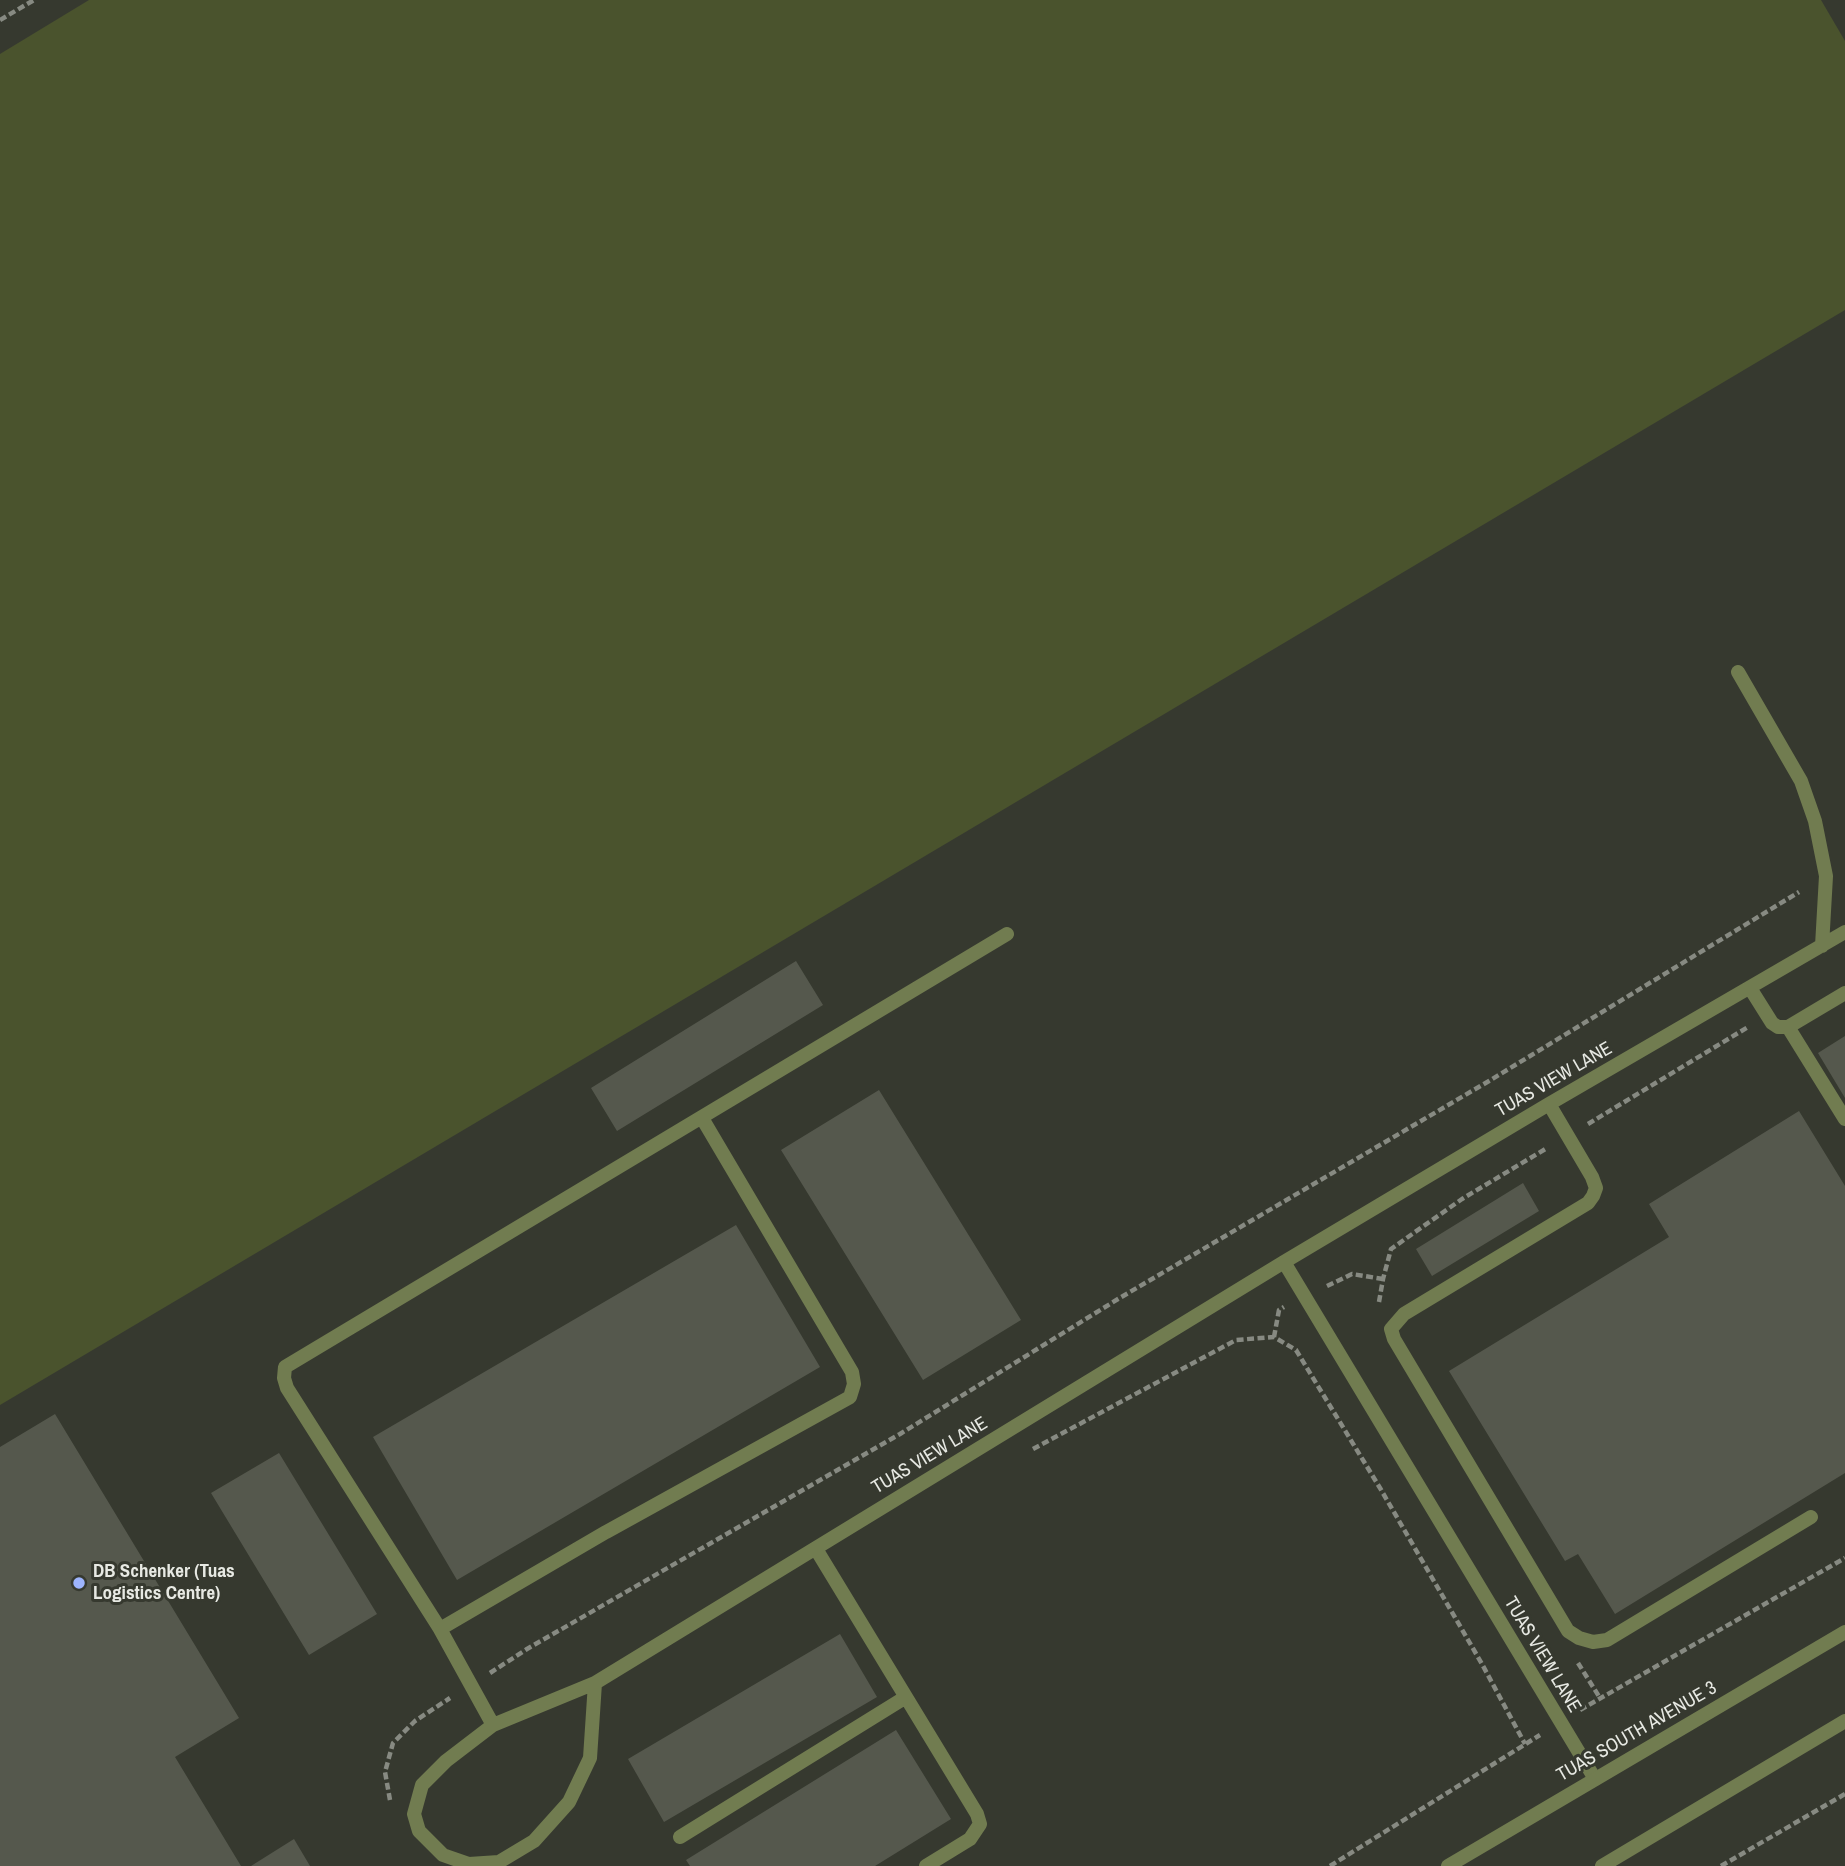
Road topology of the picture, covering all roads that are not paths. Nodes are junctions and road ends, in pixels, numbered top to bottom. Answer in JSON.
{"nodes":[{"id":1,"x":1738,"y":672,"type":"dead end"},
{"id":2,"x":1845,"y":932,"type":"edge"},
{"id":3,"x":1007,"y":934,"type":"dead end"},
{"id":4,"x":1822,"y":946,"type":"junction"},
{"id":5,"x":1750,"y":988,"type":"junction"},
{"id":6,"x":1845,"y":993,"type":"edge"},
{"id":7,"x":1788,"y":1027,"type":"junction"},
{"id":8,"x":1549,"y":1104,"type":"junction"},
{"id":9,"x":702,"y":1118,"type":"junction"},
{"id":10,"x":1845,"y":1119,"type":"edge"},
{"id":11,"x":1284,"y":1262,"type":"junction"},
{"id":12,"x":1811,"y":1517,"type":"dead end"},
{"id":13,"x":816,"y":1549,"type":"junction"},
{"id":14,"x":440,"y":1629,"type":"junction"},
{"id":15,"x":1845,"y":1632,"type":"edge"},
{"id":16,"x":596,"y":1683,"type":"junction"},
{"id":17,"x":906,"y":1697,"type":"junction"},
{"id":18,"x":1845,"y":1721,"type":"edge"},
{"id":19,"x":493,"y":1725,"type":"junction"},
{"id":20,"x":1594,"y":1779,"type":"junction"},
{"id":21,"x":680,"y":1837,"type":"dead end"},
{"id":22,"x":926,"y":1866,"type":"edge"},
{"id":23,"x":1448,"y":1866,"type":"edge"},
{"id":24,"x":1602,"y":1866,"type":"edge"}],
"edges":[{"from":1,"to":4,"type":"street"},
{"from":2,"to":4,"type":"street","name":"TUAS VIEW LANE"},
{"from":3,"to":9,"type":"street"},
{"from":4,"to":5,"type":"street","name":"TUAS VIEW LANE"},
{"from":5,"to":7,"type":"street"},
{"from":5,"to":8,"type":"street","name":"TUAS VIEW LANE"},
{"from":6,"to":7,"type":"street"},
{"from":7,"to":10,"type":"street"},
{"from":8,"to":11,"type":"street","name":"TUAS VIEW LANE"},
{"from":8,"to":12,"type":"street"},
{"from":9,"to":14,"type":"street"},
{"from":9,"to":14,"type":"street"},
{"from":11,"to":13,"type":"street","name":"TUAS VIEW LANE"},
{"from":11,"to":20,"type":"street","name":"TUAS VIEW LANE"},
{"from":13,"to":16,"type":"street","name":"TUAS VIEW LANE"},
{"from":13,"to":17,"type":"street"},
{"from":14,"to":19,"type":"street"},
{"from":15,"to":20,"type":"street","name":"TUAS SOUTH AVENUE 3"},
{"from":16,"to":19,"type":"street","name":"TUAS VIEW LANE"},
{"from":16,"to":19,"type":"street","name":"TUAS VIEW LANE"},
{"from":17,"to":21,"type":"street"},
{"from":17,"to":22,"type":"street"},
{"from":18,"to":24,"type":"street"},
{"from":20,"to":23,"type":"street","name":"TUAS SOUTH AVENUE 3"}]}
